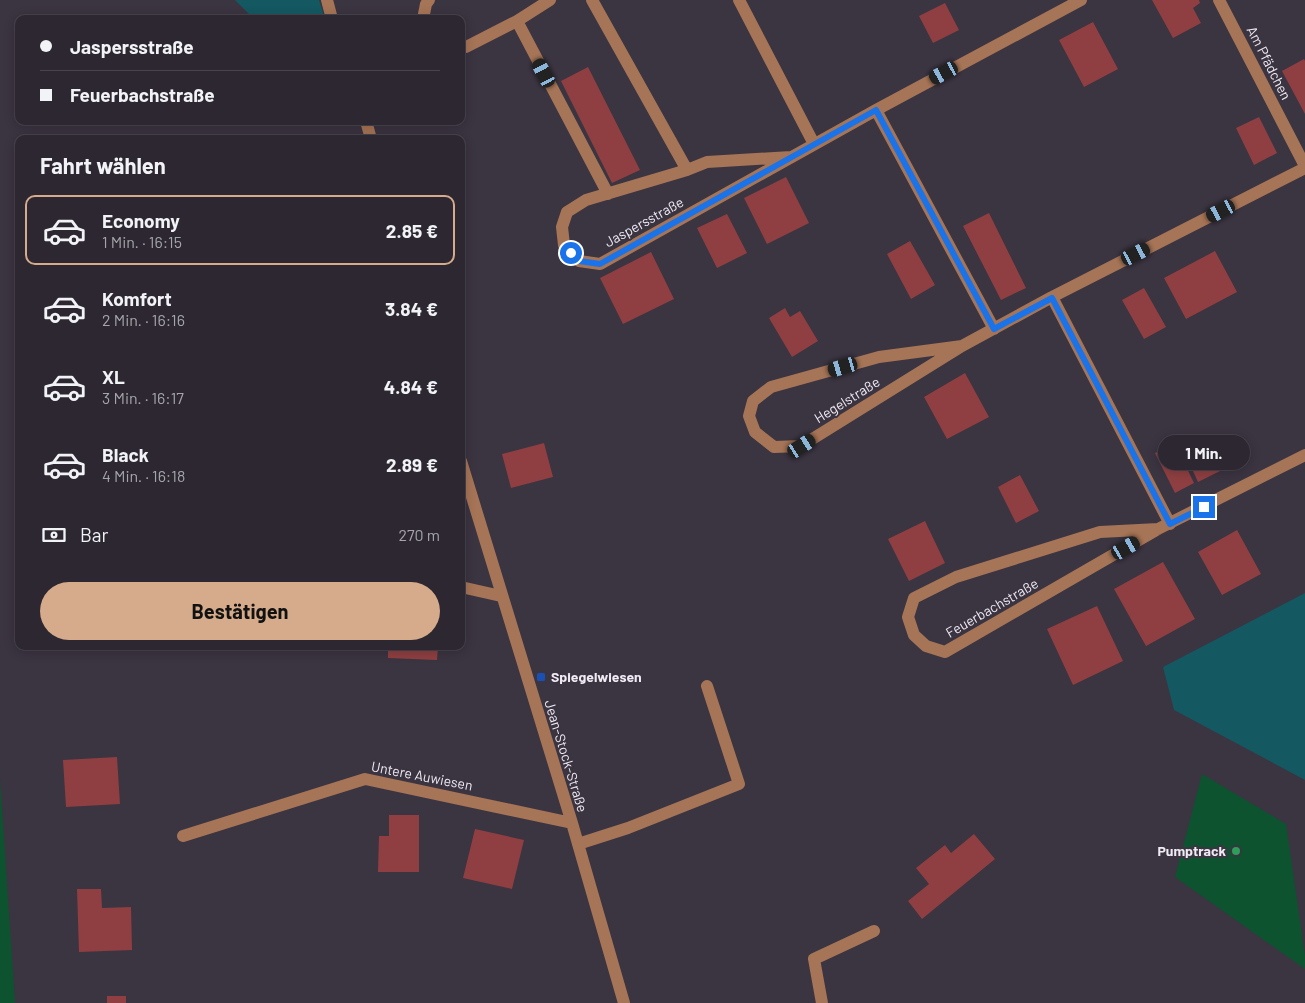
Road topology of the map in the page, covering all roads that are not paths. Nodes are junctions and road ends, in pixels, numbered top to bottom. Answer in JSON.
{"nodes":[{"id":1,"x":327,"y":0,"type":"edge"},
{"id":2,"x":429,"y":0,"type":"edge"},
{"id":3,"x":550,"y":0,"type":"edge"},
{"id":4,"x":592,"y":0,"type":"edge"},
{"id":5,"x":739,"y":0,"type":"edge"},
{"id":6,"x":1081,"y":0,"type":"edge"},
{"id":7,"x":1219,"y":0,"type":"edge"},
{"id":8,"x":331,"y":15,"type":"edge"},
{"id":9,"x":424,"y":15,"type":"edge"},
{"id":10,"x":517,"y":21,"type":"junction"},
{"id":11,"x":465,"y":47,"type":"edge"},
{"id":12,"x":876,"y":110,"type":"junction"},
{"id":13,"x":814,"y":144,"type":"junction"},
{"id":14,"x":791,"y":157,"type":"junction"},
{"id":15,"x":1305,"y":167,"type":"edge"},
{"id":16,"x":687,"y":170,"type":"junction"},
{"id":17,"x":608,"y":194,"type":"junction"},
{"id":18,"x":1052,"y":298,"type":"junction"},
{"id":19,"x":994,"y":329,"type":"junction"},
{"id":20,"x":962,"y":346,"type":"junction"},
{"id":21,"x":1305,"y":455,"type":"edge"},
{"id":22,"x":465,"y":474,"type":"edge"},
{"id":23,"x":1164,"y":527,"type":"junction"},
{"id":24,"x":465,"y":588,"type":"edge"},
{"id":25,"x":501,"y":596,"type":"junction"},
{"id":26,"x":707,"y":686,"type":"dead end"},
{"id":27,"x":572,"y":823,"type":"junction"},
{"id":28,"x":183,"y":836,"type":"dead end"},
{"id":29,"x":578,"y":844,"type":"junction"},
{"id":30,"x":874,"y":931,"type":"dead end"},
{"id":31,"x":624,"y":1003,"type":"edge"},
{"id":32,"x":822,"y":1003,"type":"edge"}],
"edges":[{"from":1,"to":8,"type":"street"},
{"from":2,"to":9,"type":"street"},
{"from":3,"to":10,"type":"street"},
{"from":4,"to":16,"type":"street"},
{"from":5,"to":13,"type":"street"},
{"from":6,"to":12,"type":"street","name":"Jaspersstraße"},
{"from":7,"to":15,"type":"street","name":"Am Pfädchen"},
{"from":10,"to":11,"type":"street"},
{"from":10,"to":17,"type":"street"},
{"from":12,"to":13,"type":"street","name":"Jaspersstraße"},
{"from":12,"to":19,"type":"street"},
{"from":13,"to":14,"type":"street","name":"Jaspersstraße"},
{"from":14,"to":16,"type":"street","name":"Jaspersstraße"},
{"from":14,"to":17,"type":"street","name":"Jaspersstraße"},
{"from":15,"to":18,"type":"street","name":"Hegelstraße"},
{"from":16,"to":17,"type":"street","name":"Jaspersstraße"},
{"from":18,"to":19,"type":"street","name":"Hegelstraße"},
{"from":18,"to":23,"type":"street"},
{"from":19,"to":20,"type":"street","name":"Hegelstraße"},
{"from":20,"to":20,"type":"street","name":"Hegelstraße"},
{"from":21,"to":23,"type":"street","name":"Feuerbachstraße"},
{"from":22,"to":25,"type":"street","name":"Jean-Stock-Straße"},
{"from":23,"to":23,"type":"street","name":"Feuerbachstraße"},
{"from":24,"to":25,"type":"street"},
{"from":25,"to":27,"type":"street","name":"Jean-Stock-Straße"},
{"from":26,"to":29,"type":"street"},
{"from":27,"to":28,"type":"street","name":"Untere Auwiesen"},
{"from":27,"to":29,"type":"street","name":"Jean-Stock-Straße"},
{"from":29,"to":31,"type":"street","name":"Jean-Stock-Straße"},
{"from":30,"to":32,"type":"street"}]}
